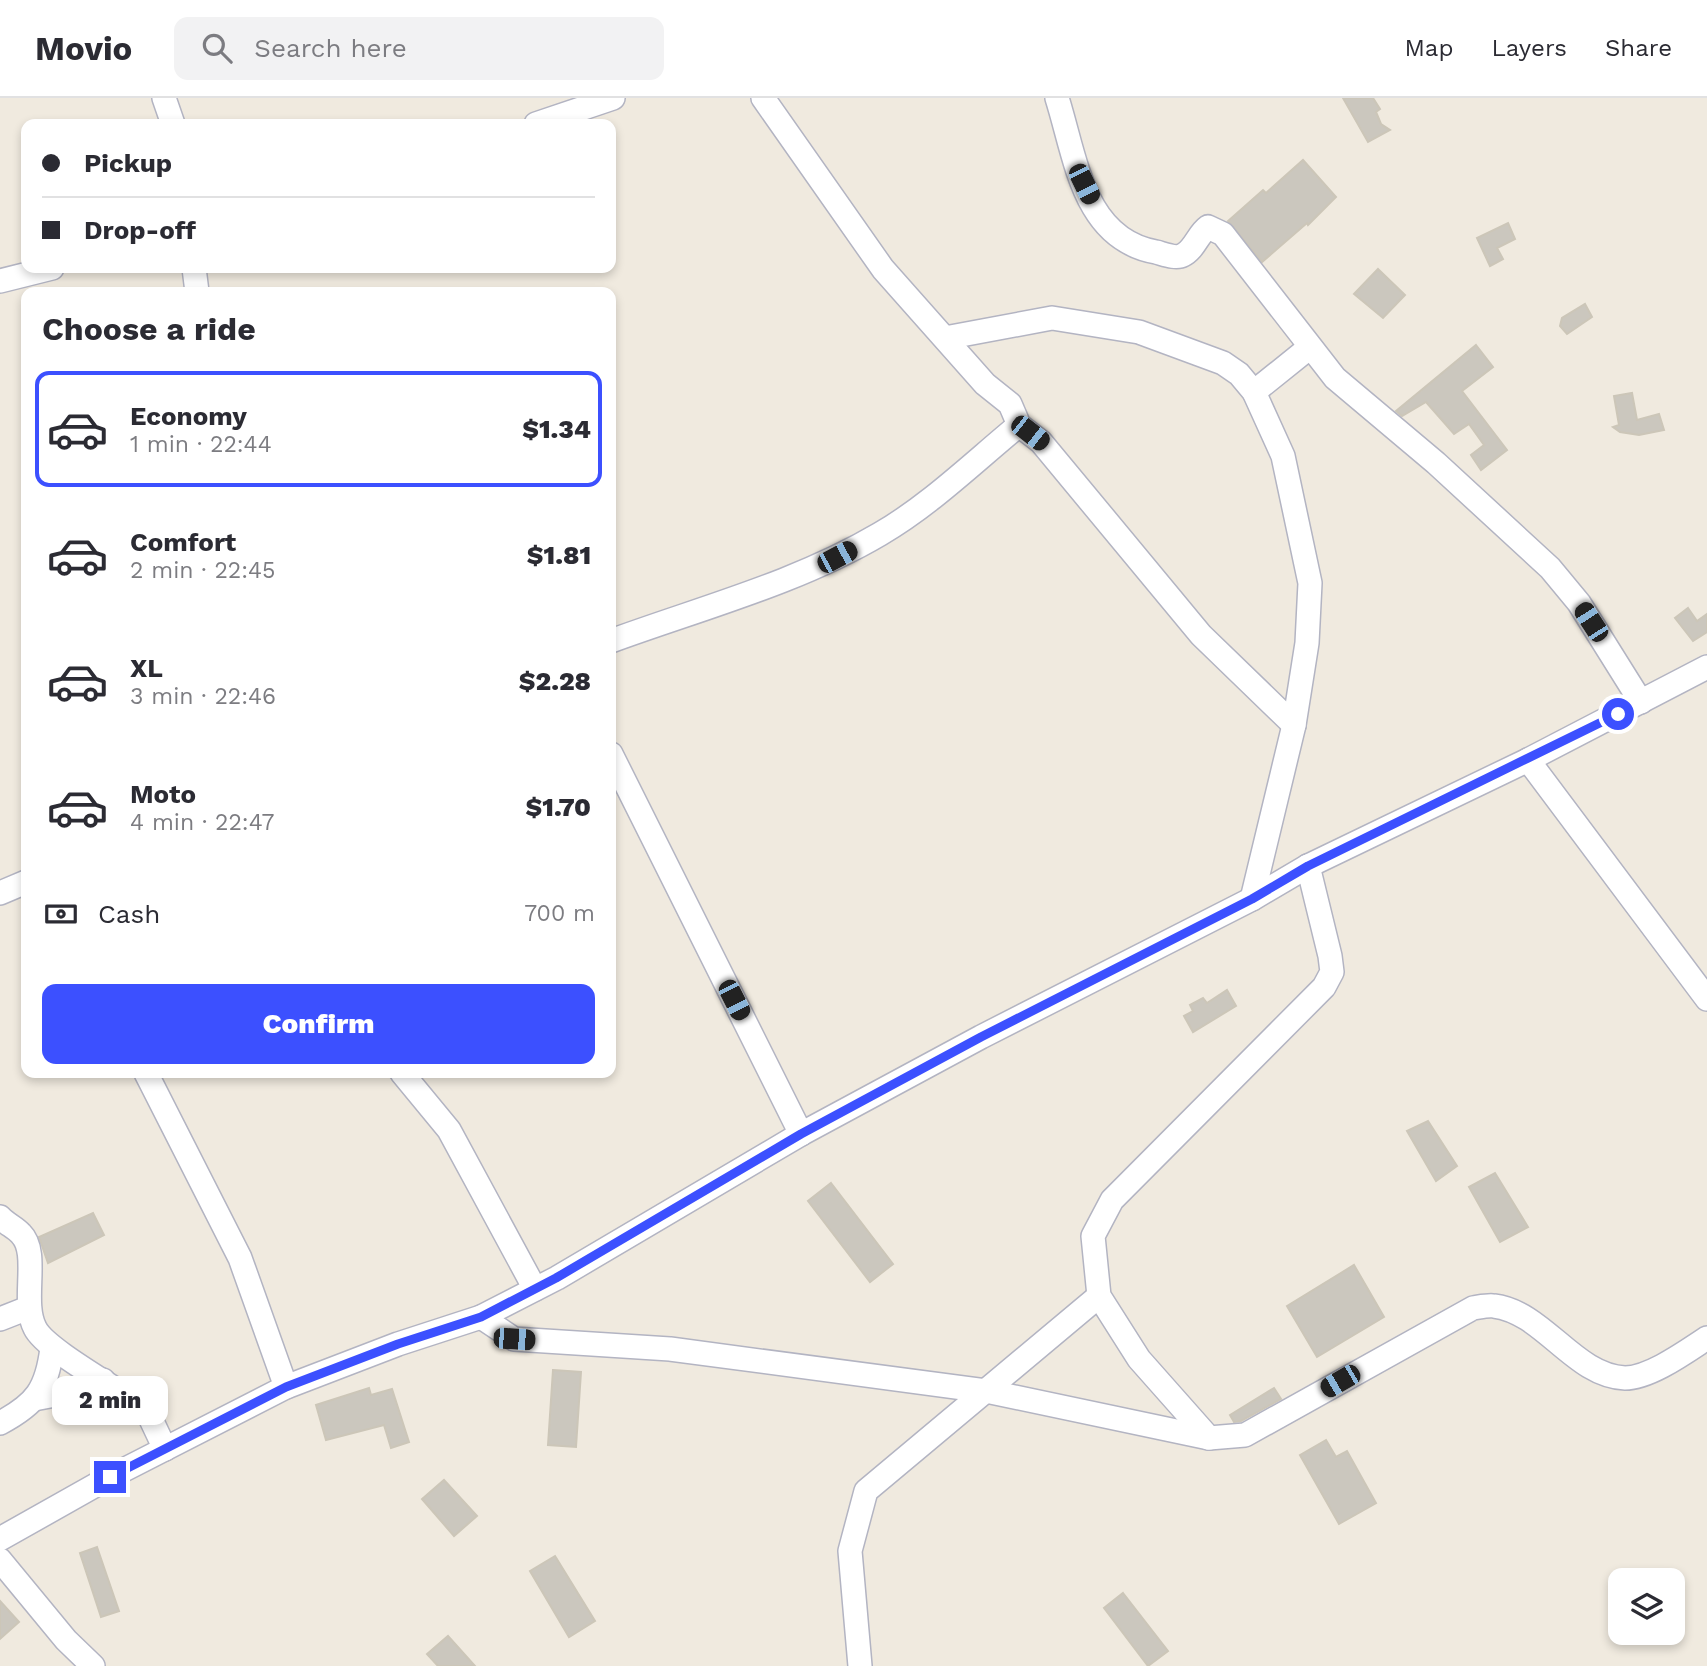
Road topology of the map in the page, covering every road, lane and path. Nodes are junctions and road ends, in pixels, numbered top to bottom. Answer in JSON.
{"nodes":[{"id":1,"x":164,"y":98,"type":"edge"},
{"id":2,"x":613,"y":98,"type":"edge"},
{"id":3,"x":763,"y":98,"type":"edge"},
{"id":4,"x":1056,"y":98,"type":"edge"},
{"id":5,"x":171,"y":119,"type":"edge"},
{"id":6,"x":551,"y":119,"type":"edge"},
{"id":7,"x":32,"y":273,"type":"edge"},
{"id":8,"x":0,"y":281,"type":"edge"},
{"id":9,"x":945,"y":338,"type":"junction"},
{"id":10,"x":1310,"y":346,"type":"junction"},
{"id":11,"x":1254,"y":392,"type":"junction"},
{"id":12,"x":1019,"y":425,"type":"junction"},
{"id":13,"x":616,"y":638,"type":"edge"},
{"id":14,"x":1707,"y":667,"type":"edge"},
{"id":15,"x":1641,"y":702,"type":"junction"},
{"id":16,"x":1294,"y":724,"type":"junction"},
{"id":17,"x":1528,"y":760,"type":"junction"},
{"id":18,"x":616,"y":764,"type":"edge"},
{"id":19,"x":1308,"y":866,"type":"junction"},
{"id":20,"x":21,"y":884,"type":"edge"},
{"id":21,"x":0,"y":893,"type":"edge"},
{"id":22,"x":1252,"y":899,"type":"junction"},
{"id":23,"x":1707,"y":999,"type":"edge"},
{"id":24,"x":149,"y":1078,"type":"edge"},
{"id":25,"x":406,"y":1078,"type":"edge"},
{"id":26,"x":801,"y":1134,"type":"junction"},
{"id":27,"x":0,"y":1217,"type":"edge"},
{"id":28,"x":535,"y":1289,"type":"junction"},
{"id":29,"x":1099,"y":1296,"type":"junction"},
{"id":30,"x":28,"y":1308,"type":"junction"},
{"id":31,"x":481,"y":1317,"type":"junction"},
{"id":32,"x":0,"y":1319,"type":"edge"},
{"id":33,"x":1707,"y":1338,"type":"edge"},
{"id":34,"x":52,"y":1348,"type":"junction"},
{"id":35,"x":103,"y":1380,"type":"junction"},
{"id":36,"x":286,"y":1387,"type":"junction"},
{"id":37,"x":986,"y":1391,"type":"junction"},
{"id":38,"x":34,"y":1399,"type":"junction"},
{"id":39,"x":0,"y":1423,"type":"edge"},
{"id":40,"x":1209,"y":1438,"type":"junction"},
{"id":41,"x":165,"y":1449,"type":"junction"},
{"id":42,"x":0,"y":1539,"type":"edge"},
{"id":43,"x":0,"y":1560,"type":"edge"},
{"id":44,"x":93,"y":1666,"type":"edge"},
{"id":45,"x":860,"y":1666,"type":"edge"}],
"edges":[{"from":1,"to":5,"type":"street"},
{"from":2,"to":6,"type":"street"},
{"from":3,"to":9,"type":"street"},
{"from":4,"to":10,"type":"street"},
{"from":7,"to":8,"type":"street"},
{"from":9,"to":11,"type":"street"},
{"from":9,"to":12,"type":"street"},
{"from":10,"to":11,"type":"street"},
{"from":10,"to":15,"type":"street"},
{"from":11,"to":16,"type":"street"},
{"from":12,"to":13,"type":"street"},
{"from":12,"to":16,"type":"street"},
{"from":14,"to":15,"type":"street"},
{"from":15,"to":17,"type":"street"},
{"from":16,"to":22,"type":"street"},
{"from":17,"to":19,"type":"street"},
{"from":17,"to":23,"type":"street"},
{"from":18,"to":26,"type":"street"},
{"from":19,"to":22,"type":"street"},
{"from":19,"to":29,"type":"street"},
{"from":20,"to":21,"type":"street"},
{"from":22,"to":26,"type":"street"},
{"from":24,"to":36,"type":"street"},
{"from":25,"to":28,"type":"street"},
{"from":26,"to":28,"type":"street"},
{"from":27,"to":30,"type":"street"},
{"from":28,"to":31,"type":"street"},
{"from":29,"to":37,"type":"street"},
{"from":29,"to":40,"type":"street"},
{"from":30,"to":32,"type":"street"},
{"from":30,"to":34,"type":"street"},
{"from":31,"to":36,"type":"street"},
{"from":31,"to":37,"type":"street"},
{"from":33,"to":40,"type":"street"},
{"from":34,"to":35,"type":"street"},
{"from":34,"to":38,"type":"street"},
{"from":35,"to":38,"type":"street"},
{"from":35,"to":41,"type":"street"},
{"from":36,"to":41,"type":"street"},
{"from":37,"to":40,"type":"street"},
{"from":37,"to":45,"type":"street"},
{"from":38,"to":39,"type":"street"},
{"from":41,"to":42,"type":"street"},
{"from":43,"to":44,"type":"street"}]}
